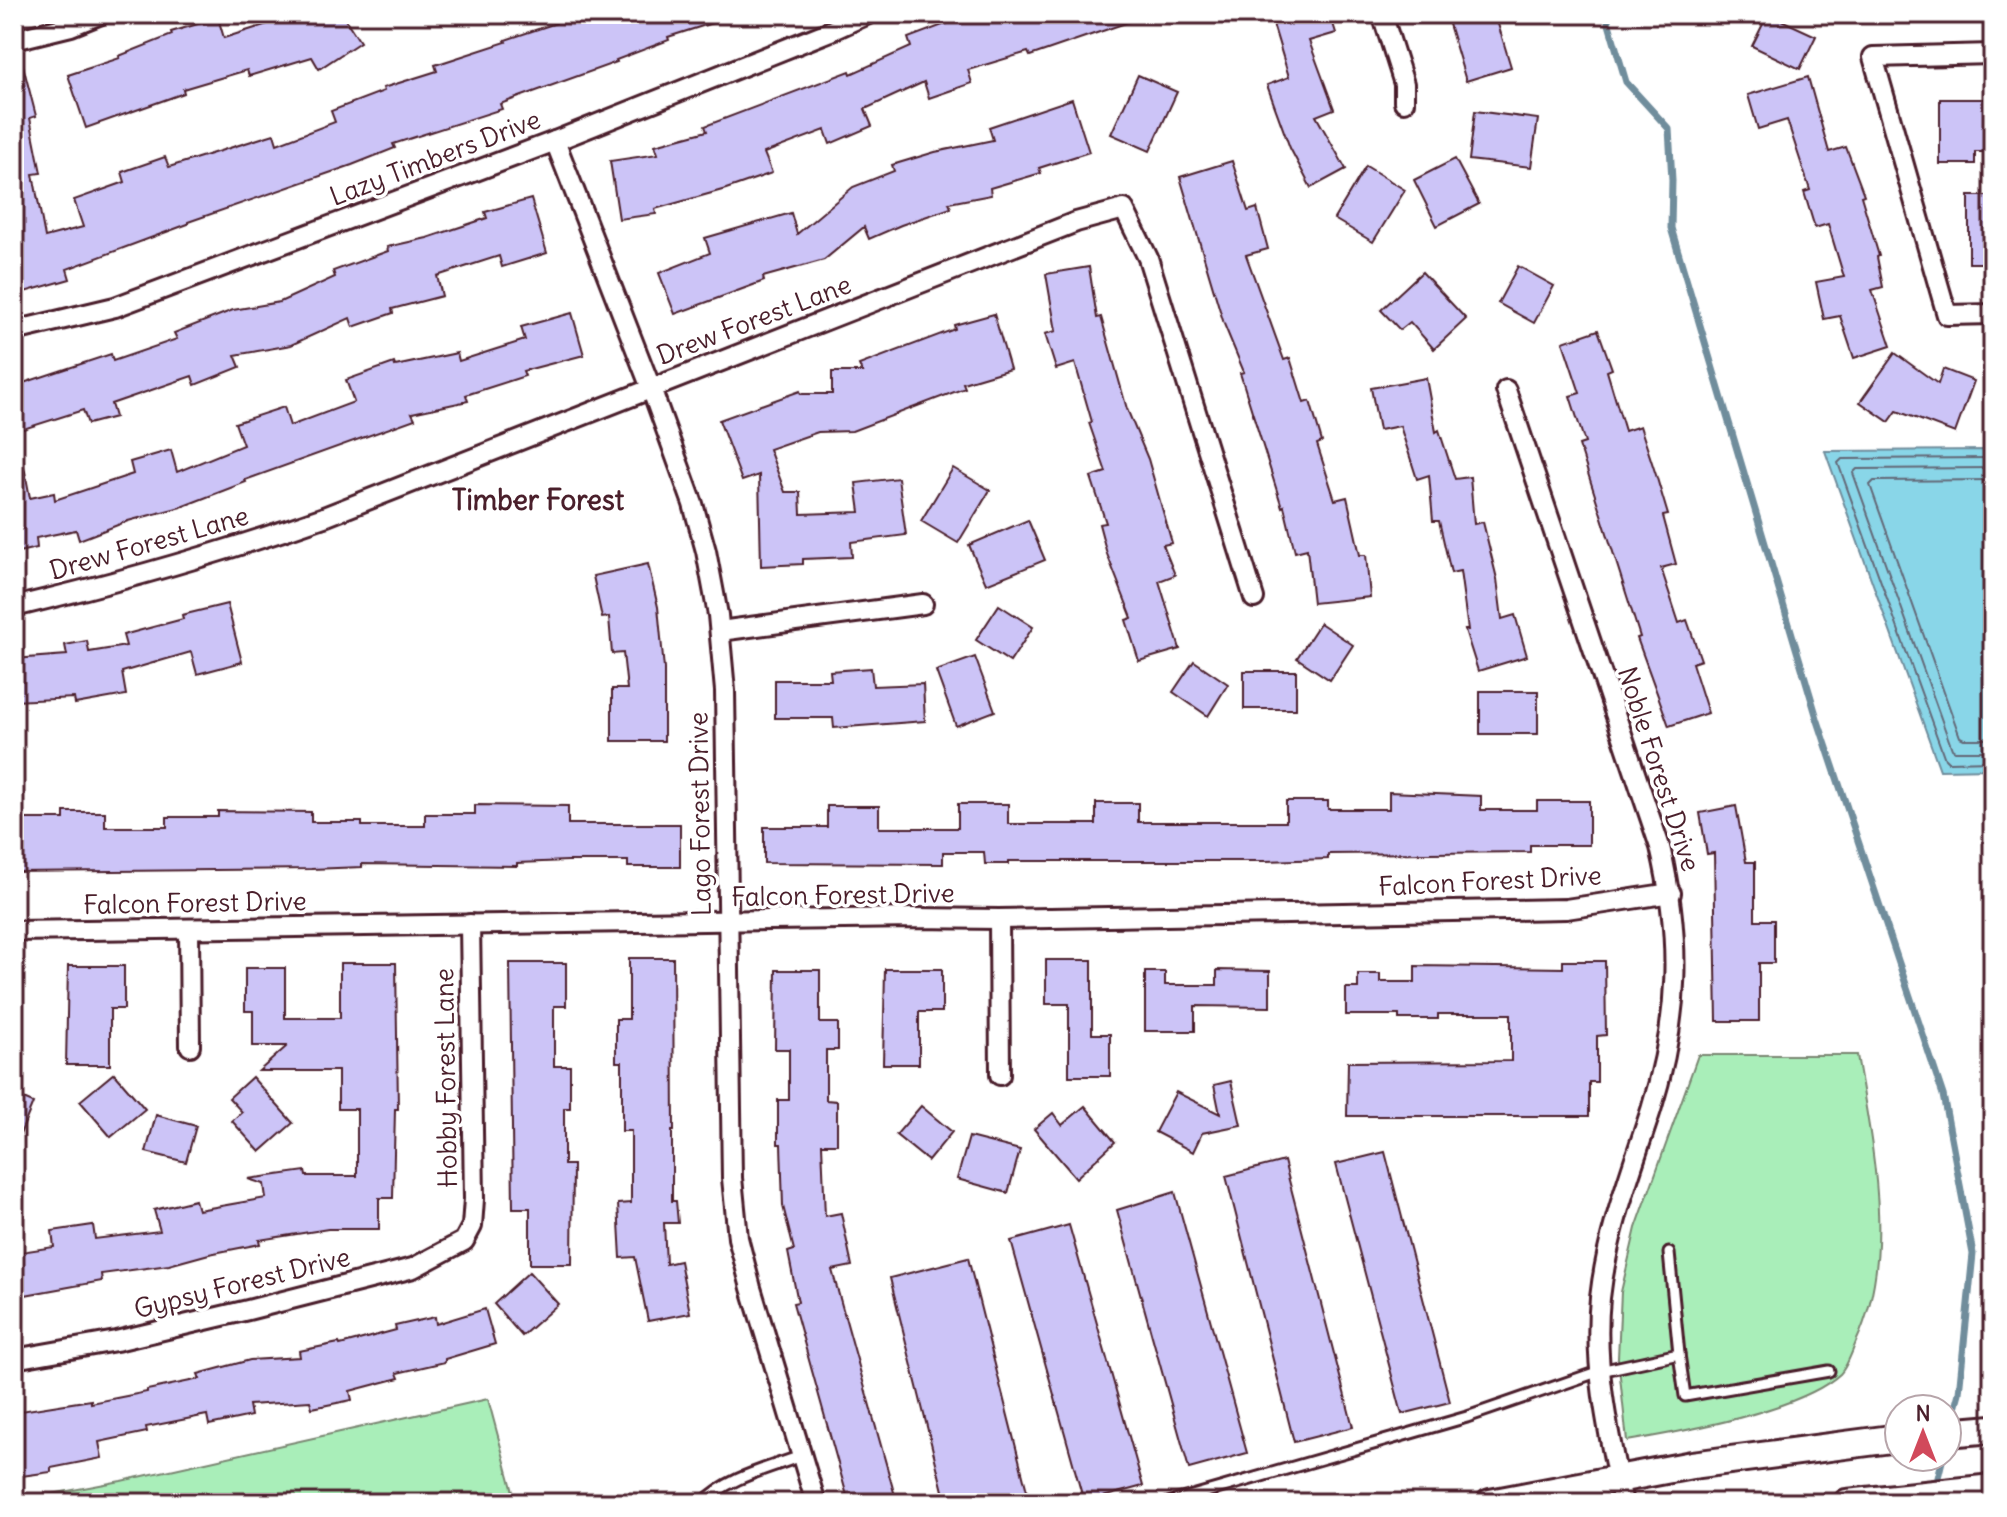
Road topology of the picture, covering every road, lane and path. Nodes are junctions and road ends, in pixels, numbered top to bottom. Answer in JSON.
{"nodes":[{"id":1,"x":101,"y":14,"type":"edge"},
{"id":2,"x":868,"y":14,"type":"edge"},
{"id":3,"x":1382,"y":14,"type":"edge"},
{"id":4,"x":14,"y":40,"type":"edge"},
{"id":5,"x":1993,"y":54,"type":"edge"},
{"id":6,"x":1404,"y":102,"type":"dead end"},
{"id":7,"x":555,"y":141,"type":"junction"},
{"id":8,"x":1993,"y":314,"type":"edge"},
{"id":9,"x":14,"y":331,"type":"edge"},
{"id":10,"x":651,"y":388,"type":"junction"},
{"id":11,"x":1506,"y":390,"type":"dead end"},
{"id":12,"x":1254,"y":598,"type":"dead end"},
{"id":13,"x":923,"y":604,"type":"dead end"},
{"id":14,"x":14,"y":607,"type":"edge"},
{"id":15,"x":720,"y":631,"type":"junction"},
{"id":16,"x":1671,"y":893,"type":"junction"},
{"id":17,"x":999,"y":919,"type":"junction"},
{"id":18,"x":727,"y":922,"type":"junction"},
{"id":19,"x":470,"y":924,"type":"junction"},
{"id":20,"x":189,"y":929,"type":"junction"},
{"id":21,"x":14,"y":931,"type":"edge"},
{"id":22,"x":190,"y":1046,"type":"dead end"},
{"id":23,"x":1000,"y":1075,"type":"dead end"},
{"id":24,"x":470,"y":1231,"type":"joint"},
{"id":25,"x":1669,"y":1253,"type":"dead end"},
{"id":26,"x":1679,"y":1354,"type":"junction"},
{"id":27,"x":14,"y":1359,"type":"edge"},
{"id":28,"x":1600,"y":1371,"type":"junction"},
{"id":29,"x":1829,"y":1371,"type":"dead end"},
{"id":30,"x":1992,"y":1429,"type":"edge"},
{"id":31,"x":1963,"y":1432,"type":"edge"},
{"id":32,"x":1883,"y":1440,"type":"edge"},
{"id":33,"x":801,"y":1456,"type":"junction"},
{"id":34,"x":1985,"y":1489,"type":"edge"},
{"id":35,"x":1620,"y":1491,"type":"edge"},
{"id":36,"x":703,"y":1503,"type":"edge"},
{"id":37,"x":816,"y":1503,"type":"edge"},
{"id":38,"x":1168,"y":1503,"type":"edge"},
{"id":39,"x":1490,"y":1503,"type":"edge"},
{"id":40,"x":1847,"y":1503,"type":"edge"}],
"edges":[{"from":1,"to":4,"type":"street"},
{"from":2,"to":7,"type":"street","name":"Lazy Timbers Drive"},
{"from":3,"to":6,"type":"street"},
{"from":5,"to":8,"type":"street"},
{"from":7,"to":9,"type":"street","name":"Lazy Timbers Drive"},
{"from":7,"to":10,"type":"street","name":"Lago Forest Drive"},
{"from":10,"to":12,"type":"street","name":"Drew Forest Lane"},
{"from":10,"to":14,"type":"street","name":"Drew Forest Lane"},
{"from":10,"to":15,"type":"street","name":"Lago Forest Drive"},
{"from":11,"to":16,"type":"street","name":"Noble Forest Drive"},
{"from":13,"to":15,"type":"street"},
{"from":15,"to":18,"type":"street","name":"Lago Forest Drive"},
{"from":16,"to":17,"type":"street","name":"Falcon Forest Drive"},
{"from":16,"to":28,"type":"street","name":"Noble Forest Drive"},
{"from":17,"to":18,"type":"street","name":"Falcon Forest Drive"},
{"from":17,"to":23,"type":"street"},
{"from":18,"to":19,"type":"street","name":"Falcon Forest Drive"},
{"from":18,"to":33,"type":"street","name":"Lago Forest Drive"},
{"from":19,"to":20,"type":"street","name":"Falcon Forest Drive"},
{"from":19,"to":24,"type":"street","name":"Hobby Forest Lane"},
{"from":20,"to":21,"type":"street","name":"Falcon Forest Drive"},
{"from":20,"to":22,"type":"street"},
{"from":24,"to":27,"type":"street","name":"Gypsy Forest Drive"},
{"from":25,"to":26,"type":"lane"},
{"from":26,"to":28,"type":"lane"},
{"from":26,"to":29,"type":"lane"},
{"from":28,"to":35,"type":"street","name":"Noble Forest Drive"},
{"from":28,"to":38,"type":"lane"},
{"from":30,"to":31,"type":"main road"},
{"from":32,"to":35,"type":"main road"},
{"from":33,"to":36,"type":"lane"},
{"from":33,"to":37,"type":"street","name":"Lago Forest Drive"},
{"from":34,"to":40,"type":"main road"},
{"from":35,"to":39,"type":"main road"}]}
